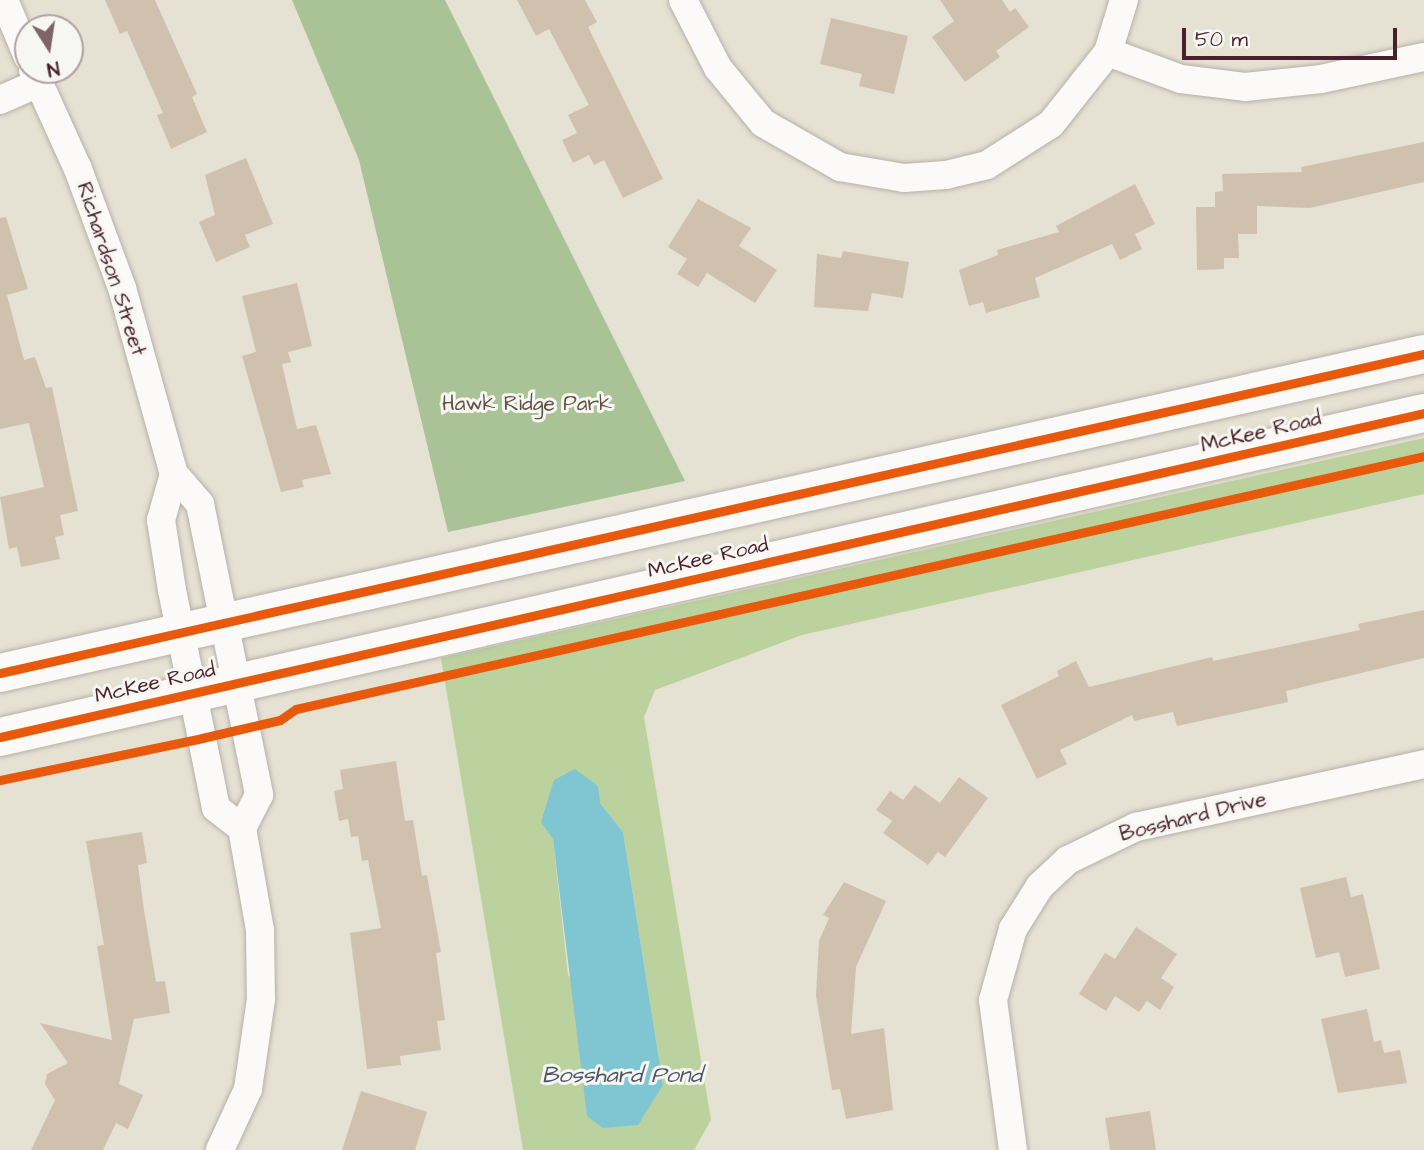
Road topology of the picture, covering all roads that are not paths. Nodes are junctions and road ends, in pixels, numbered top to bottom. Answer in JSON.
{"nodes":[{"id":1,"x":4,"y":0,"type":"edge"},
{"id":2,"x":683,"y":0,"type":"edge"},
{"id":3,"x":1124,"y":0,"type":"edge"},
{"id":4,"x":14,"y":24,"type":"edge"},
{"id":5,"x":1108,"y":52,"type":"junction"},
{"id":6,"x":1424,"y":57,"type":"edge"},
{"id":7,"x":18,"y":84,"type":"edge"},
{"id":8,"x":39,"y":84,"type":"edge"},
{"id":9,"x":0,"y":100,"type":"edge"},
{"id":10,"x":1424,"y":354,"type":"edge"},
{"id":11,"x":1424,"y":413,"type":"edge"},
{"id":12,"x":174,"y":474,"type":"junction"},
{"id":13,"x":224,"y":623,"type":"junction"},
{"id":14,"x":181,"y":633,"type":"junction"},
{"id":15,"x":0,"y":673,"type":"edge"},
{"id":16,"x":235,"y":683,"type":"junction"},
{"id":17,"x":192,"y":693,"type":"junction"},
{"id":18,"x":0,"y":737,"type":"edge"},
{"id":19,"x":1424,"y":764,"type":"edge"},
{"id":20,"x":242,"y":828,"type":"junction"},
{"id":21,"x":219,"y":1150,"type":"edge"},
{"id":22,"x":1013,"y":1150,"type":"edge"}],
"edges":[{"from":1,"to":4,"type":"street","name":"Richardson Street"},
{"from":2,"to":5,"type":"street"},
{"from":3,"to":5,"type":"street"},
{"from":5,"to":6,"type":"street"},
{"from":7,"to":9,"type":"street"},
{"from":8,"to":12,"type":"street","name":"Richardson Street"},
{"from":10,"to":13,"type":"main road","name":"McKee Road"},
{"from":11,"to":16,"type":"main road","name":"McKee Road"},
{"from":12,"to":13,"type":"street","name":"Richardson Street"},
{"from":12,"to":14,"type":"street"},
{"from":13,"to":14,"type":"main road","name":"McKee Road"},
{"from":13,"to":16,"type":"street","name":"Richardson Street"},
{"from":14,"to":15,"type":"main road","name":"McKee Road"},
{"from":14,"to":17,"type":"street"},
{"from":16,"to":17,"type":"main road","name":"McKee Road"},
{"from":16,"to":20,"type":"street","name":"Richardson Street"},
{"from":17,"to":18,"type":"main road","name":"McKee Road"},
{"from":17,"to":20,"type":"street"},
{"from":19,"to":22,"type":"street","name":"Bosshard Drive"},
{"from":20,"to":21,"type":"street"}]}
